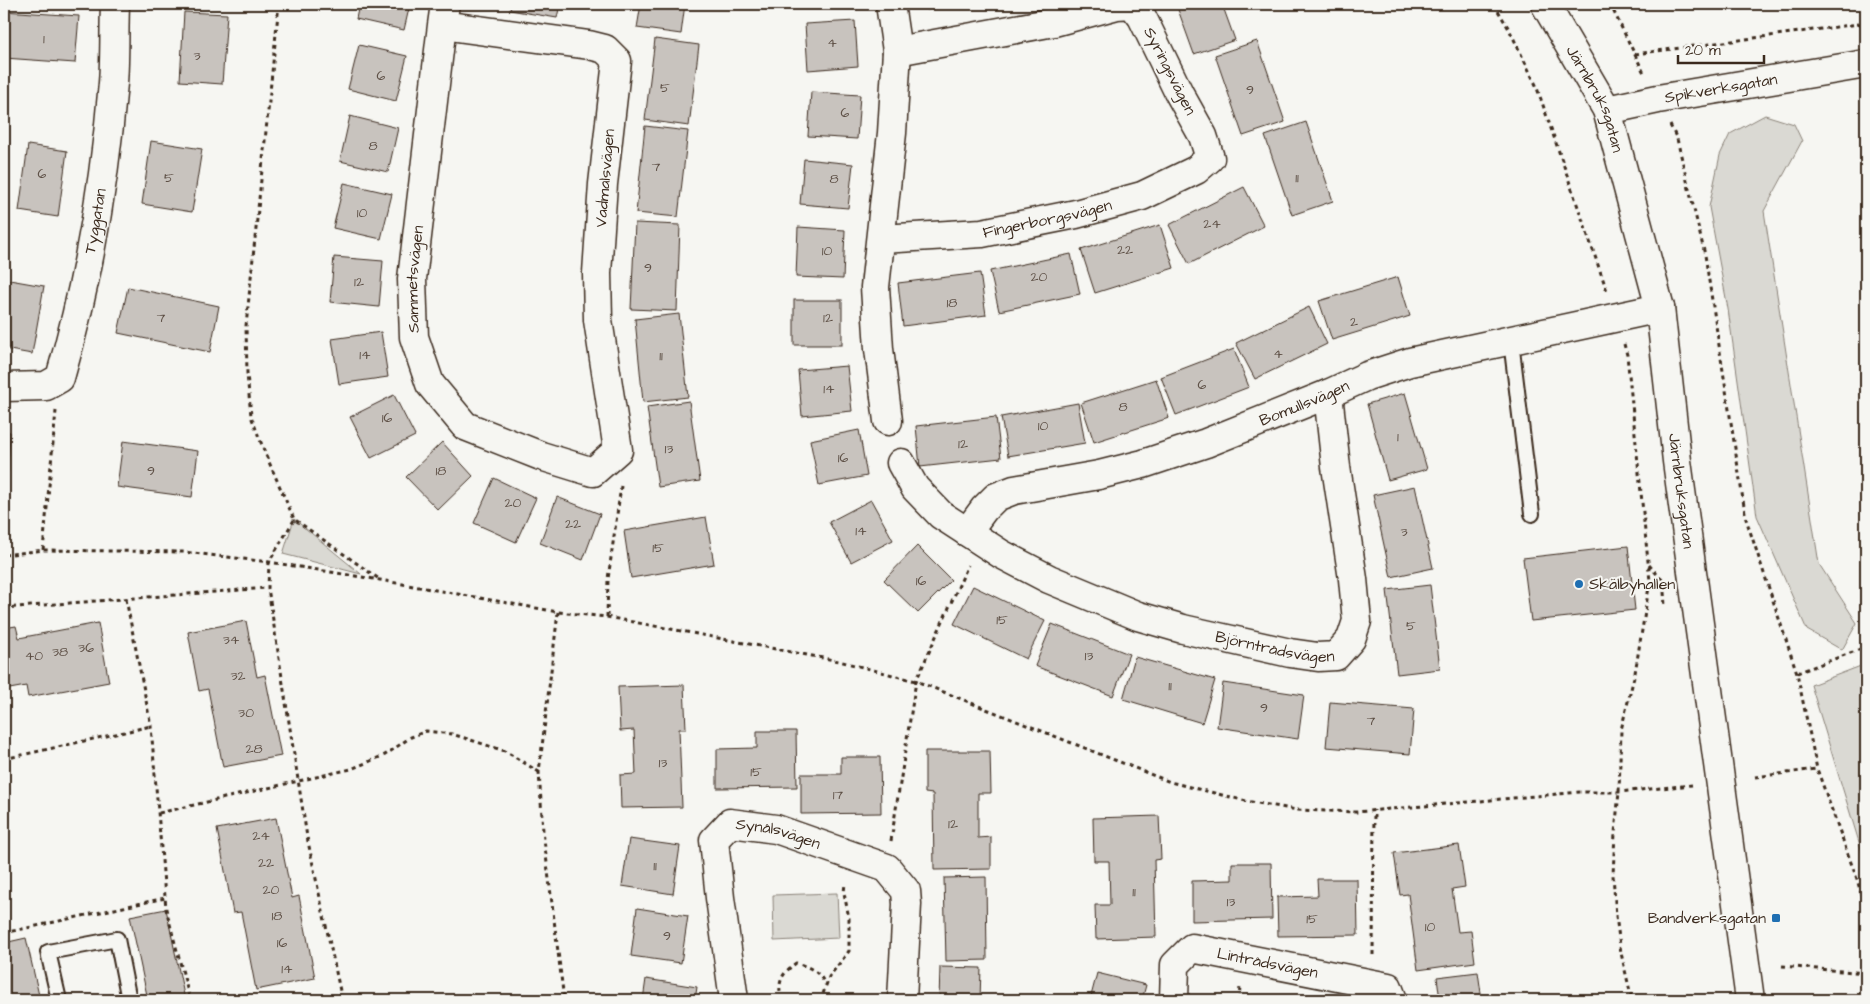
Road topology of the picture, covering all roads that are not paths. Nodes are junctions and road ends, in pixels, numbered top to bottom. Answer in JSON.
{"nodes":[{"id":1,"x":115,"y":4,"type":"edge"},
{"id":2,"x":890,"y":4,"type":"edge"},
{"id":3,"x":1545,"y":4,"type":"edge"},
{"id":4,"x":444,"y":14,"type":"edge"},
{"id":5,"x":897,"y":51,"type":"junction"},
{"id":6,"x":1866,"y":64,"type":"edge"},
{"id":7,"x":1607,"y":110,"type":"junction"},
{"id":8,"x":1202,"y":164,"type":"joint"},
{"id":9,"x":881,"y":239,"type":"junction"},
{"id":10,"x":1660,"y":308,"type":"junction"},
{"id":11,"x":1511,"y":341,"type":"junction"},
{"id":12,"x":4,"y":387,"type":"edge"},
{"id":13,"x":1328,"y":394,"type":"junction"},
{"id":14,"x":888,"y":421,"type":"dead end"},
{"id":15,"x":609,"y":458,"type":"joint"},
{"id":16,"x":901,"y":463,"type":"dead end"},
{"id":17,"x":1532,"y":514,"type":"dead end"},
{"id":18,"x":973,"y":536,"type":"junction"},
{"id":19,"x":1383,"y":992,"type":"edge"},
{"id":20,"x":59,"y":1000,"type":"edge"},
{"id":21,"x":129,"y":1000,"type":"edge"},
{"id":22,"x":734,"y":1000,"type":"edge"},
{"id":23,"x":902,"y":1000,"type":"edge"},
{"id":24,"x":1174,"y":1000,"type":"edge"},
{"id":25,"x":1750,"y":1000,"type":"edge"}],
"edges":[{"from":1,"to":12,"type":"street","name":"Tyggatan"},
{"from":2,"to":5,"type":"street"},
{"from":3,"to":7,"type":"street","name":"Järnbruksgatan"},
{"from":4,"to":15,"type":"street","name":"Vadmalsvägen"},
{"from":4,"to":15,"type":"street","name":"Sammetsvägen"},
{"from":5,"to":8,"type":"street","name":"Syringsvägen"},
{"from":5,"to":9,"type":"street"},
{"from":6,"to":7,"type":"street","name":"Spikverksgatan"},
{"from":7,"to":10,"type":"street","name":"Järnbruksgatan"},
{"from":8,"to":9,"type":"street","name":"Fingerborgsvägen"},
{"from":9,"to":14,"type":"street"},
{"from":10,"to":11,"type":"street","name":"Bomullsvägen"},
{"from":10,"to":25,"type":"street","name":"Järnbruksgatan"},
{"from":11,"to":13,"type":"street","name":"Bomullsvägen"},
{"from":11,"to":17,"type":"lane"},
{"from":13,"to":18,"type":"street","name":"Bomullsvägen"},
{"from":13,"to":18,"type":"street","name":"Björntrådsvägen"},
{"from":16,"to":18,"type":"street"},
{"from":19,"to":24,"type":"street","name":"Lintrådsvägen"},
{"from":20,"to":21,"type":"lane"},
{"from":22,"to":23,"type":"street","name":"Synålsvägen"}]}
